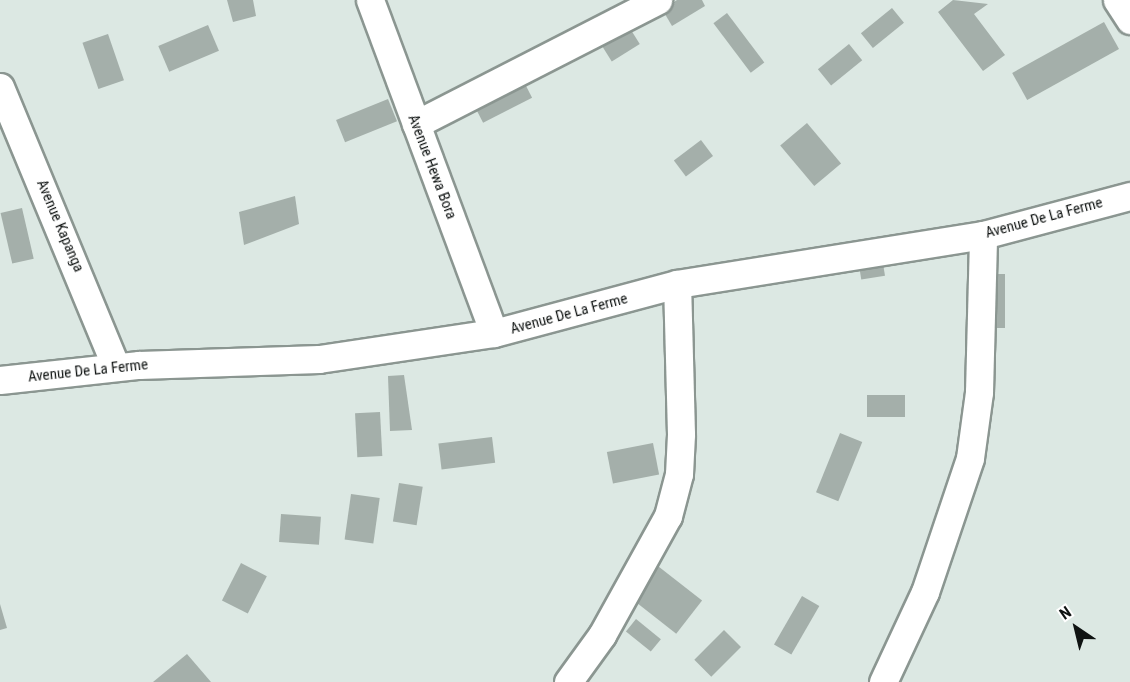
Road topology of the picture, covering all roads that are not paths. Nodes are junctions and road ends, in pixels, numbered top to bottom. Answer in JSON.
{"nodes":[{"id":1,"x":370,"y":0,"type":"edge"},
{"id":2,"x":658,"y":0,"type":"edge"},
{"id":3,"x":1117,"y":0,"type":"edge"},
{"id":4,"x":1130,"y":20,"type":"edge"},
{"id":5,"x":0,"y":87,"type":"edge"},
{"id":6,"x":416,"y":124,"type":"junction"},
{"id":7,"x":1130,"y":196,"type":"edge"},
{"id":8,"x":983,"y":235,"type":"junction"},
{"id":9,"x":678,"y":284,"type":"junction"},
{"id":10,"x":494,"y":333,"type":"junction"},
{"id":11,"x":116,"y":367,"type":"junction"},
{"id":12,"x":0,"y":380,"type":"edge"},
{"id":13,"x":568,"y":682,"type":"edge"},
{"id":14,"x":883,"y":682,"type":"edge"}],
"edges":[{"from":1,"to":6,"type":"street","name":"Avenue Hewa Bora"},
{"from":2,"to":6,"type":"street"},
{"from":3,"to":4,"type":"street"},
{"from":5,"to":11,"type":"street","name":"Avenue Kapanga"},
{"from":6,"to":10,"type":"street","name":"Avenue Hewa Bora"},
{"from":7,"to":8,"type":"street","name":"Avenue De La Ferme"},
{"from":8,"to":9,"type":"street","name":"Avenue De La Ferme"},
{"from":8,"to":14,"type":"street"},
{"from":9,"to":10,"type":"street","name":"Avenue De La Ferme"},
{"from":9,"to":13,"type":"street"},
{"from":10,"to":11,"type":"street","name":"Avenue De La Ferme"},
{"from":11,"to":12,"type":"street","name":"Avenue De La Ferme"}]}
